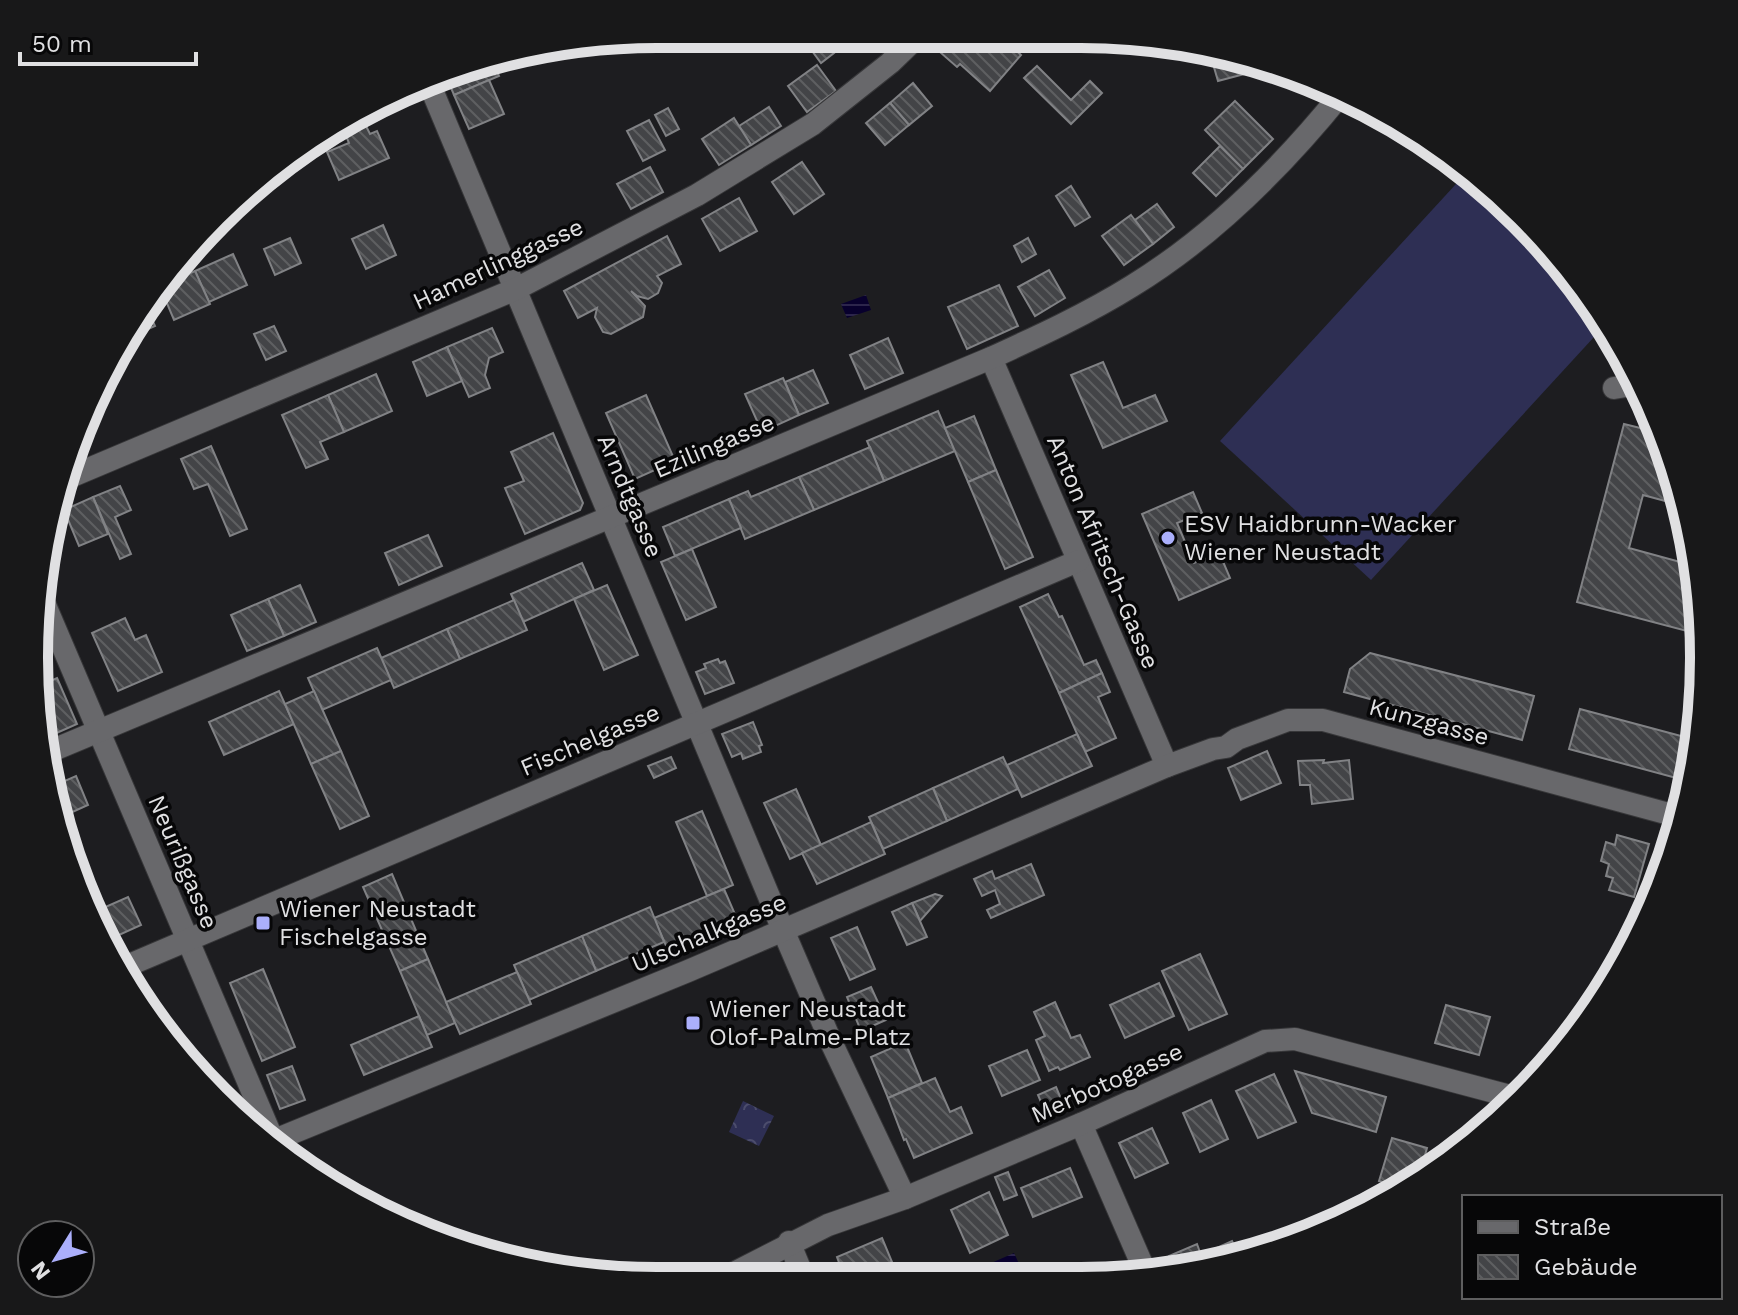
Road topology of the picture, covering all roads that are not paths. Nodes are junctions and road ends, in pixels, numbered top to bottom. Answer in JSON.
{"nodes":[{"id":1,"x":906,"y":48,"type":"edge"},
{"id":2,"x":432,"y":91,"type":"edge"},
{"id":3,"x":1333,"y":103,"type":"edge"},
{"id":4,"x":516,"y":289,"type":"junction"},
{"id":5,"x":991,"y":358,"type":"junction"},
{"id":6,"x":1626,"y":386,"type":"edge"},
{"id":7,"x":1614,"y":388,"type":"dead end"},
{"id":8,"x":76,"y":474,"type":"edge"},
{"id":9,"x":610,"y":517,"type":"junction"},
{"id":10,"x":1078,"y":561,"type":"junction"},
{"id":11,"x":49,"y":615,"type":"edge"},
{"id":12,"x":696,"y":723,"type":"junction"},
{"id":13,"x":98,"y":729,"type":"junction"},
{"id":14,"x":55,"y":749,"type":"edge"},
{"id":15,"x":1167,"y":766,"type":"junction"},
{"id":16,"x":1669,"y":814,"type":"edge"},
{"id":17,"x":783,"y":930,"type":"junction"},
{"id":18,"x":188,"y":940,"type":"junction"},
{"id":19,"x":131,"y":964,"type":"edge"},
{"id":20,"x":1504,"y":1095,"type":"edge"},
{"id":21,"x":265,"y":1123,"type":"edge"},
{"id":22,"x":1081,"y":1124,"type":"junction"},
{"id":23,"x":283,"y":1139,"type":"edge"},
{"id":24,"x":905,"y":1198,"type":"junction"},
{"id":25,"x":789,"y":1242,"type":"junction"},
{"id":26,"x":1142,"y":1264,"type":"edge"},
{"id":27,"x":744,"y":1267,"type":"edge"},
{"id":28,"x":799,"y":1267,"type":"edge"}],
"edges":[{"from":1,"to":4,"type":"street","name":"Hamerlinggasse"},
{"from":2,"to":4,"type":"street","name":"Arndtgasse"},
{"from":3,"to":5,"type":"street","name":"Ezilingasse"},
{"from":4,"to":8,"type":"street","name":"Hamerlinggasse"},
{"from":4,"to":9,"type":"street","name":"Arndtgasse"},
{"from":5,"to":9,"type":"street","name":"Ezilingasse"},
{"from":5,"to":10,"type":"street","name":"Anton Afritsch-Gasse"},
{"from":6,"to":7,"type":"street"},
{"from":9,"to":12,"type":"street","name":"Arndtgasse"},
{"from":9,"to":13,"type":"street","name":"Ezilingasse"},
{"from":10,"to":12,"type":"street","name":"Fischelgasse"},
{"from":10,"to":15,"type":"street","name":"Anton Afritsch-Gasse"},
{"from":11,"to":13,"type":"street","name":"Neurißgasse"},
{"from":12,"to":17,"type":"street","name":"Arndtgasse"},
{"from":12,"to":18,"type":"street","name":"Fischelgasse"},
{"from":13,"to":14,"type":"street","name":"Ezilingasse"},
{"from":13,"to":18,"type":"street","name":"Neurißgasse"},
{"from":15,"to":16,"type":"street","name":"Kunzgasse"},
{"from":15,"to":17,"type":"street","name":"Ulschalkgasse"},
{"from":17,"to":23,"type":"street","name":"Ulschalkgasse"},
{"from":17,"to":24,"type":"street","name":"Arndtgasse"},
{"from":18,"to":19,"type":"street","name":"Fischelgasse"},
{"from":18,"to":21,"type":"street","name":"Neurißgasse"},
{"from":20,"to":22,"type":"street","name":"Merbotogasse"},
{"from":22,"to":24,"type":"street","name":"Merbotogasse"},
{"from":22,"to":26,"type":"street"},
{"from":24,"to":25,"type":"street","name":"Merbotogasse"},
{"from":25,"to":27,"type":"street","name":"Merbotogasse"},
{"from":25,"to":28,"type":"street"}]}
